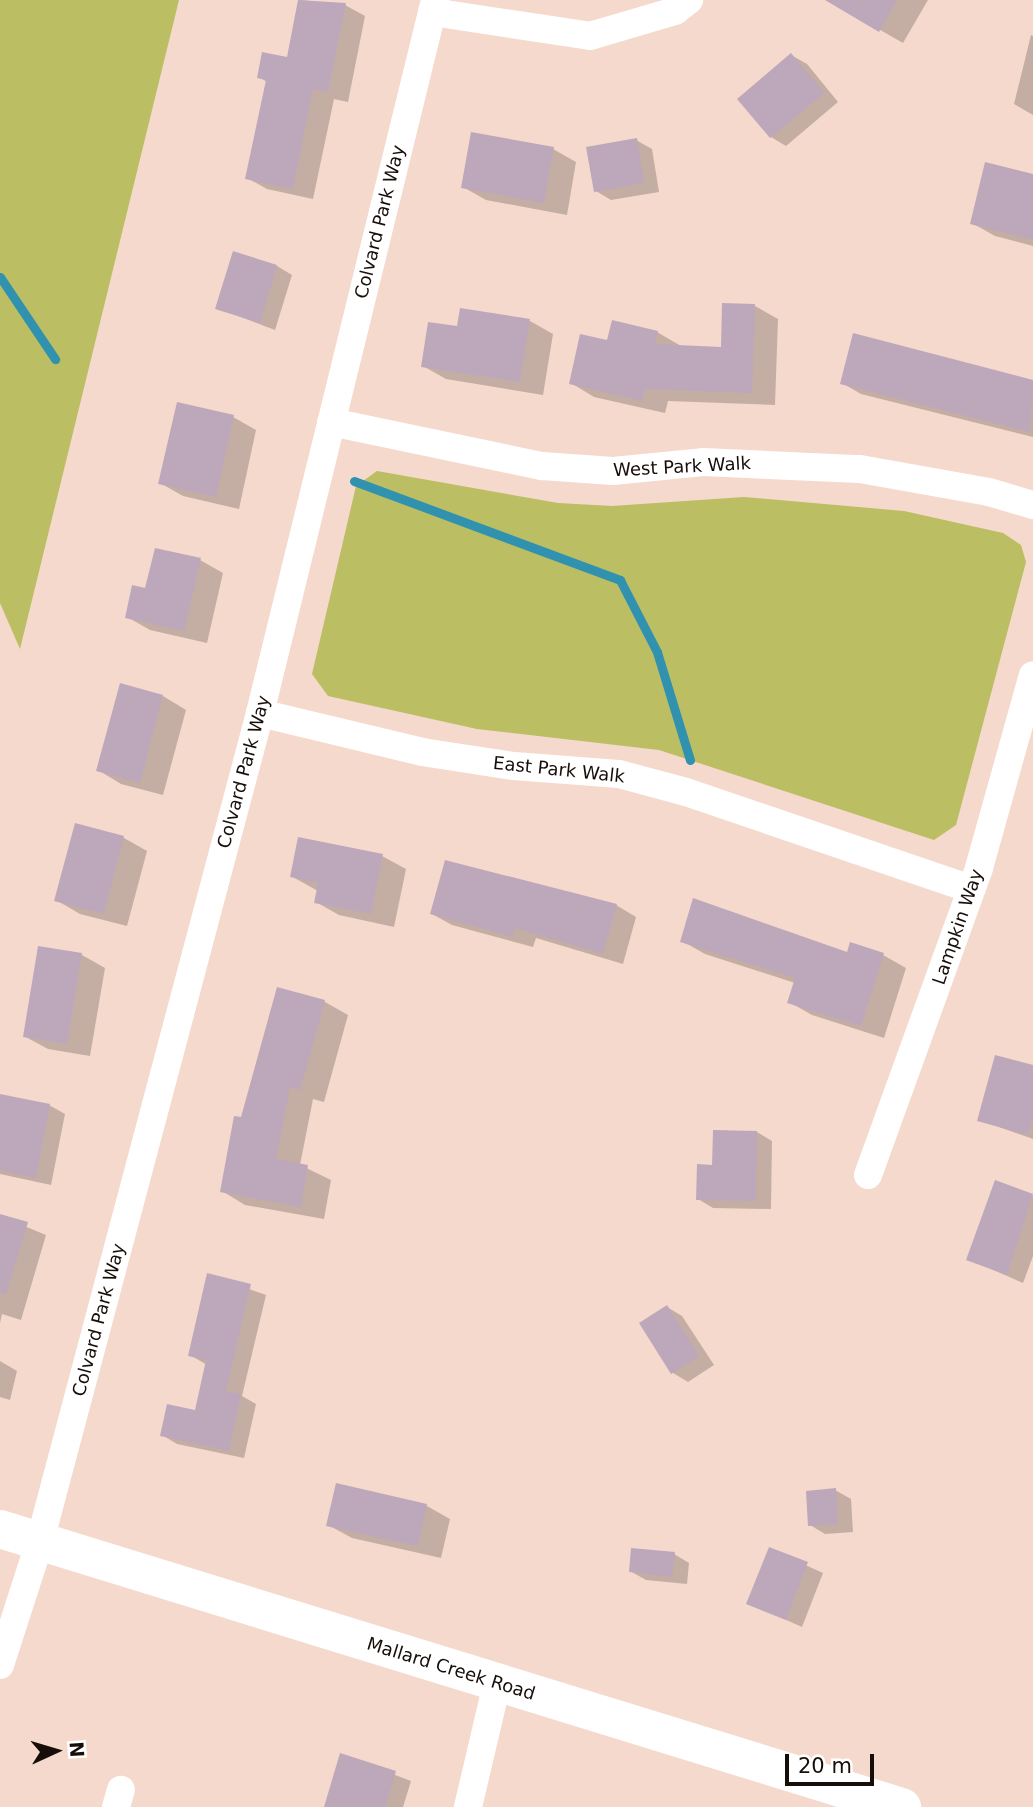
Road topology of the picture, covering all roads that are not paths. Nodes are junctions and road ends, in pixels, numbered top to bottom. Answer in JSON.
{"nodes":[{"id":1,"x":689,"y":0,"type":"edge"},
{"id":2,"x":434,"y":6,"type":"edge"},
{"id":3,"x":331,"y":422,"type":"junction"},
{"id":4,"x":1033,"y":505,"type":"edge"},
{"id":5,"x":1033,"y":675,"type":"edge"},
{"id":6,"x":260,"y":713,"type":"junction"},
{"id":7,"x":971,"y":889,"type":"junction"},
{"id":8,"x":867,"y":1175,"type":"dead end"},
{"id":9,"x":0,"y":1529,"type":"edge"},
{"id":10,"x":40,"y":1541,"type":"junction"},
{"id":11,"x":0,"y":1665,"type":"edge"},
{"id":12,"x":497,"y":1683,"type":"junction"},
{"id":13,"x":468,"y":1807,"type":"edge"},
{"id":14,"x":902,"y":1807,"type":"edge"}],
"edges":[{"from":1,"to":2,"type":"street"},
{"from":2,"to":3,"type":"street","name":"Colvard Park Way"},
{"from":3,"to":4,"type":"street","name":"West Park Walk"},
{"from":3,"to":6,"type":"street","name":"Colvard Park Way"},
{"from":5,"to":7,"type":"street","name":"Lampkin Way"},
{"from":6,"to":7,"type":"street","name":"East Park Walk"},
{"from":6,"to":10,"type":"street","name":"Colvard Park Way"},
{"from":7,"to":8,"type":"street","name":"Lampkin Way"},
{"from":9,"to":10,"type":"main road","name":"Mallard Creek Road"},
{"from":10,"to":11,"type":"street","name":"Colvard Park Way"},
{"from":10,"to":12,"type":"main road","name":"Mallard Creek Road"},
{"from":12,"to":13,"type":"street"},
{"from":12,"to":14,"type":"main road","name":"Mallard Creek Road"}]}
